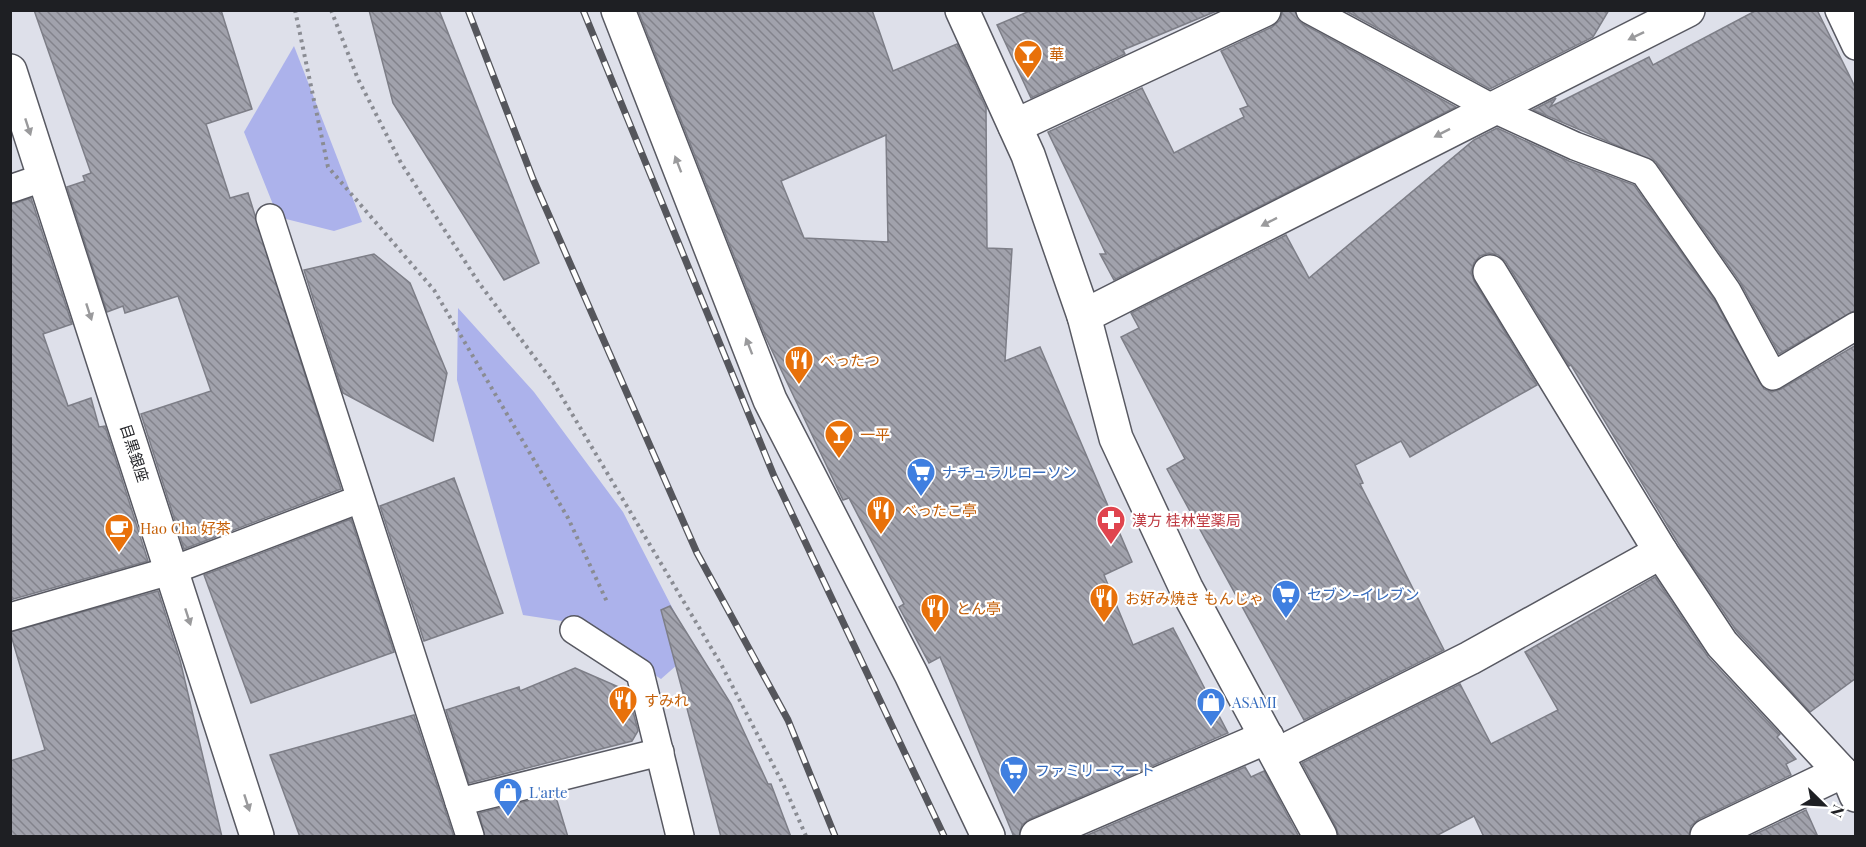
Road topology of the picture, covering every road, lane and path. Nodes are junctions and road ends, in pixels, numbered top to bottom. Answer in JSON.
{"nodes":[{"id":1,"x":295,"y":10,"type":"edge"},
{"id":2,"x":331,"y":10,"type":"edge"},
{"id":3,"x":618,"y":10,"type":"edge"},
{"id":4,"x":962,"y":10,"type":"edge"},
{"id":5,"x":1264,"y":10,"type":"edge"},
{"id":6,"x":1310,"y":10,"type":"edge"},
{"id":7,"x":1688,"y":10,"type":"edge"},
{"id":8,"x":1839,"y":10,"type":"edge"},
{"id":9,"x":1856,"y":46,"type":"edge"},
{"id":10,"x":10,"y":71,"type":"edge"},
{"id":11,"x":1492,"y":108,"type":"junction"},
{"id":12,"x":1015,"y":126,"type":"junction"},
{"id":13,"x":45,"y":177,"type":"junction"},
{"id":14,"x":10,"y":189,"type":"edge"},
{"id":15,"x":270,"y":218,"type":"dead end"},
{"id":16,"x":1490,"y":272,"type":"dead end"},
{"id":17,"x":1084,"y":316,"type":"junction"},
{"id":18,"x":1856,"y":326,"type":"edge"},
{"id":19,"x":360,"y":499,"type":"junction"},
{"id":20,"x":1661,"y":552,"type":"junction"},
{"id":21,"x":173,"y":570,"type":"junction"},
{"id":22,"x":611,"y":611,"type":"dead end"},
{"id":23,"x":10,"y":617,"type":"edge"},
{"id":24,"x":574,"y":630,"type":"dead end"},
{"id":25,"x":1273,"y":746,"type":"junction"},
{"id":26,"x":660,"y":752,"type":"junction"},
{"id":27,"x":1851,"y":783,"type":"edge"},
{"id":28,"x":459,"y":802,"type":"junction"},
{"id":29,"x":257,"y":837,"type":"edge"},
{"id":30,"x":470,"y":837,"type":"edge"},
{"id":31,"x":681,"y":837,"type":"edge"},
{"id":32,"x":806,"y":837,"type":"edge"},
{"id":33,"x":988,"y":837,"type":"edge"},
{"id":34,"x":1037,"y":837,"type":"edge"},
{"id":35,"x":1320,"y":837,"type":"edge"},
{"id":36,"x":1707,"y":837,"type":"edge"}],
"edges":[{"from":1,"to":22,"type":"path"},
{"from":2,"to":32,"type":"path"},
{"from":33,"to":3,"type":"street","one_way":true},
{"from":4,"to":12,"type":"street"},
{"from":5,"to":12,"type":"street"},
{"from":6,"to":11,"type":"lane"},
{"from":7,"to":11,"type":"street","one_way":true},
{"from":8,"to":9,"type":"lane"},
{"from":10,"to":13,"type":"street","name":"目黒銀座","one_way":true},
{"from":11,"to":17,"type":"street","one_way":true},
{"from":11,"to":18,"type":"lane"},
{"from":12,"to":17,"type":"street"},
{"from":13,"to":14,"type":"lane"},
{"from":13,"to":21,"type":"street","name":"目黒銀座","one_way":true},
{"from":15,"to":19,"type":"lane"},
{"from":16,"to":20,"type":"street"},
{"from":17,"to":25,"type":"street"},
{"from":19,"to":21,"type":"lane"},
{"from":19,"to":28,"type":"lane"},
{"from":20,"to":25,"type":"street"},
{"from":20,"to":27,"type":"street"},
{"from":21,"to":23,"type":"lane"},
{"from":21,"to":29,"type":"street","name":"目黒銀座","one_way":true},
{"from":24,"to":26,"type":"lane"},
{"from":25,"to":34,"type":"street"},
{"from":25,"to":35,"type":"street"},
{"from":26,"to":28,"type":"lane"},
{"from":26,"to":31,"type":"lane"},
{"from":27,"to":36,"type":"street"},
{"from":28,"to":30,"type":"lane"}]}
